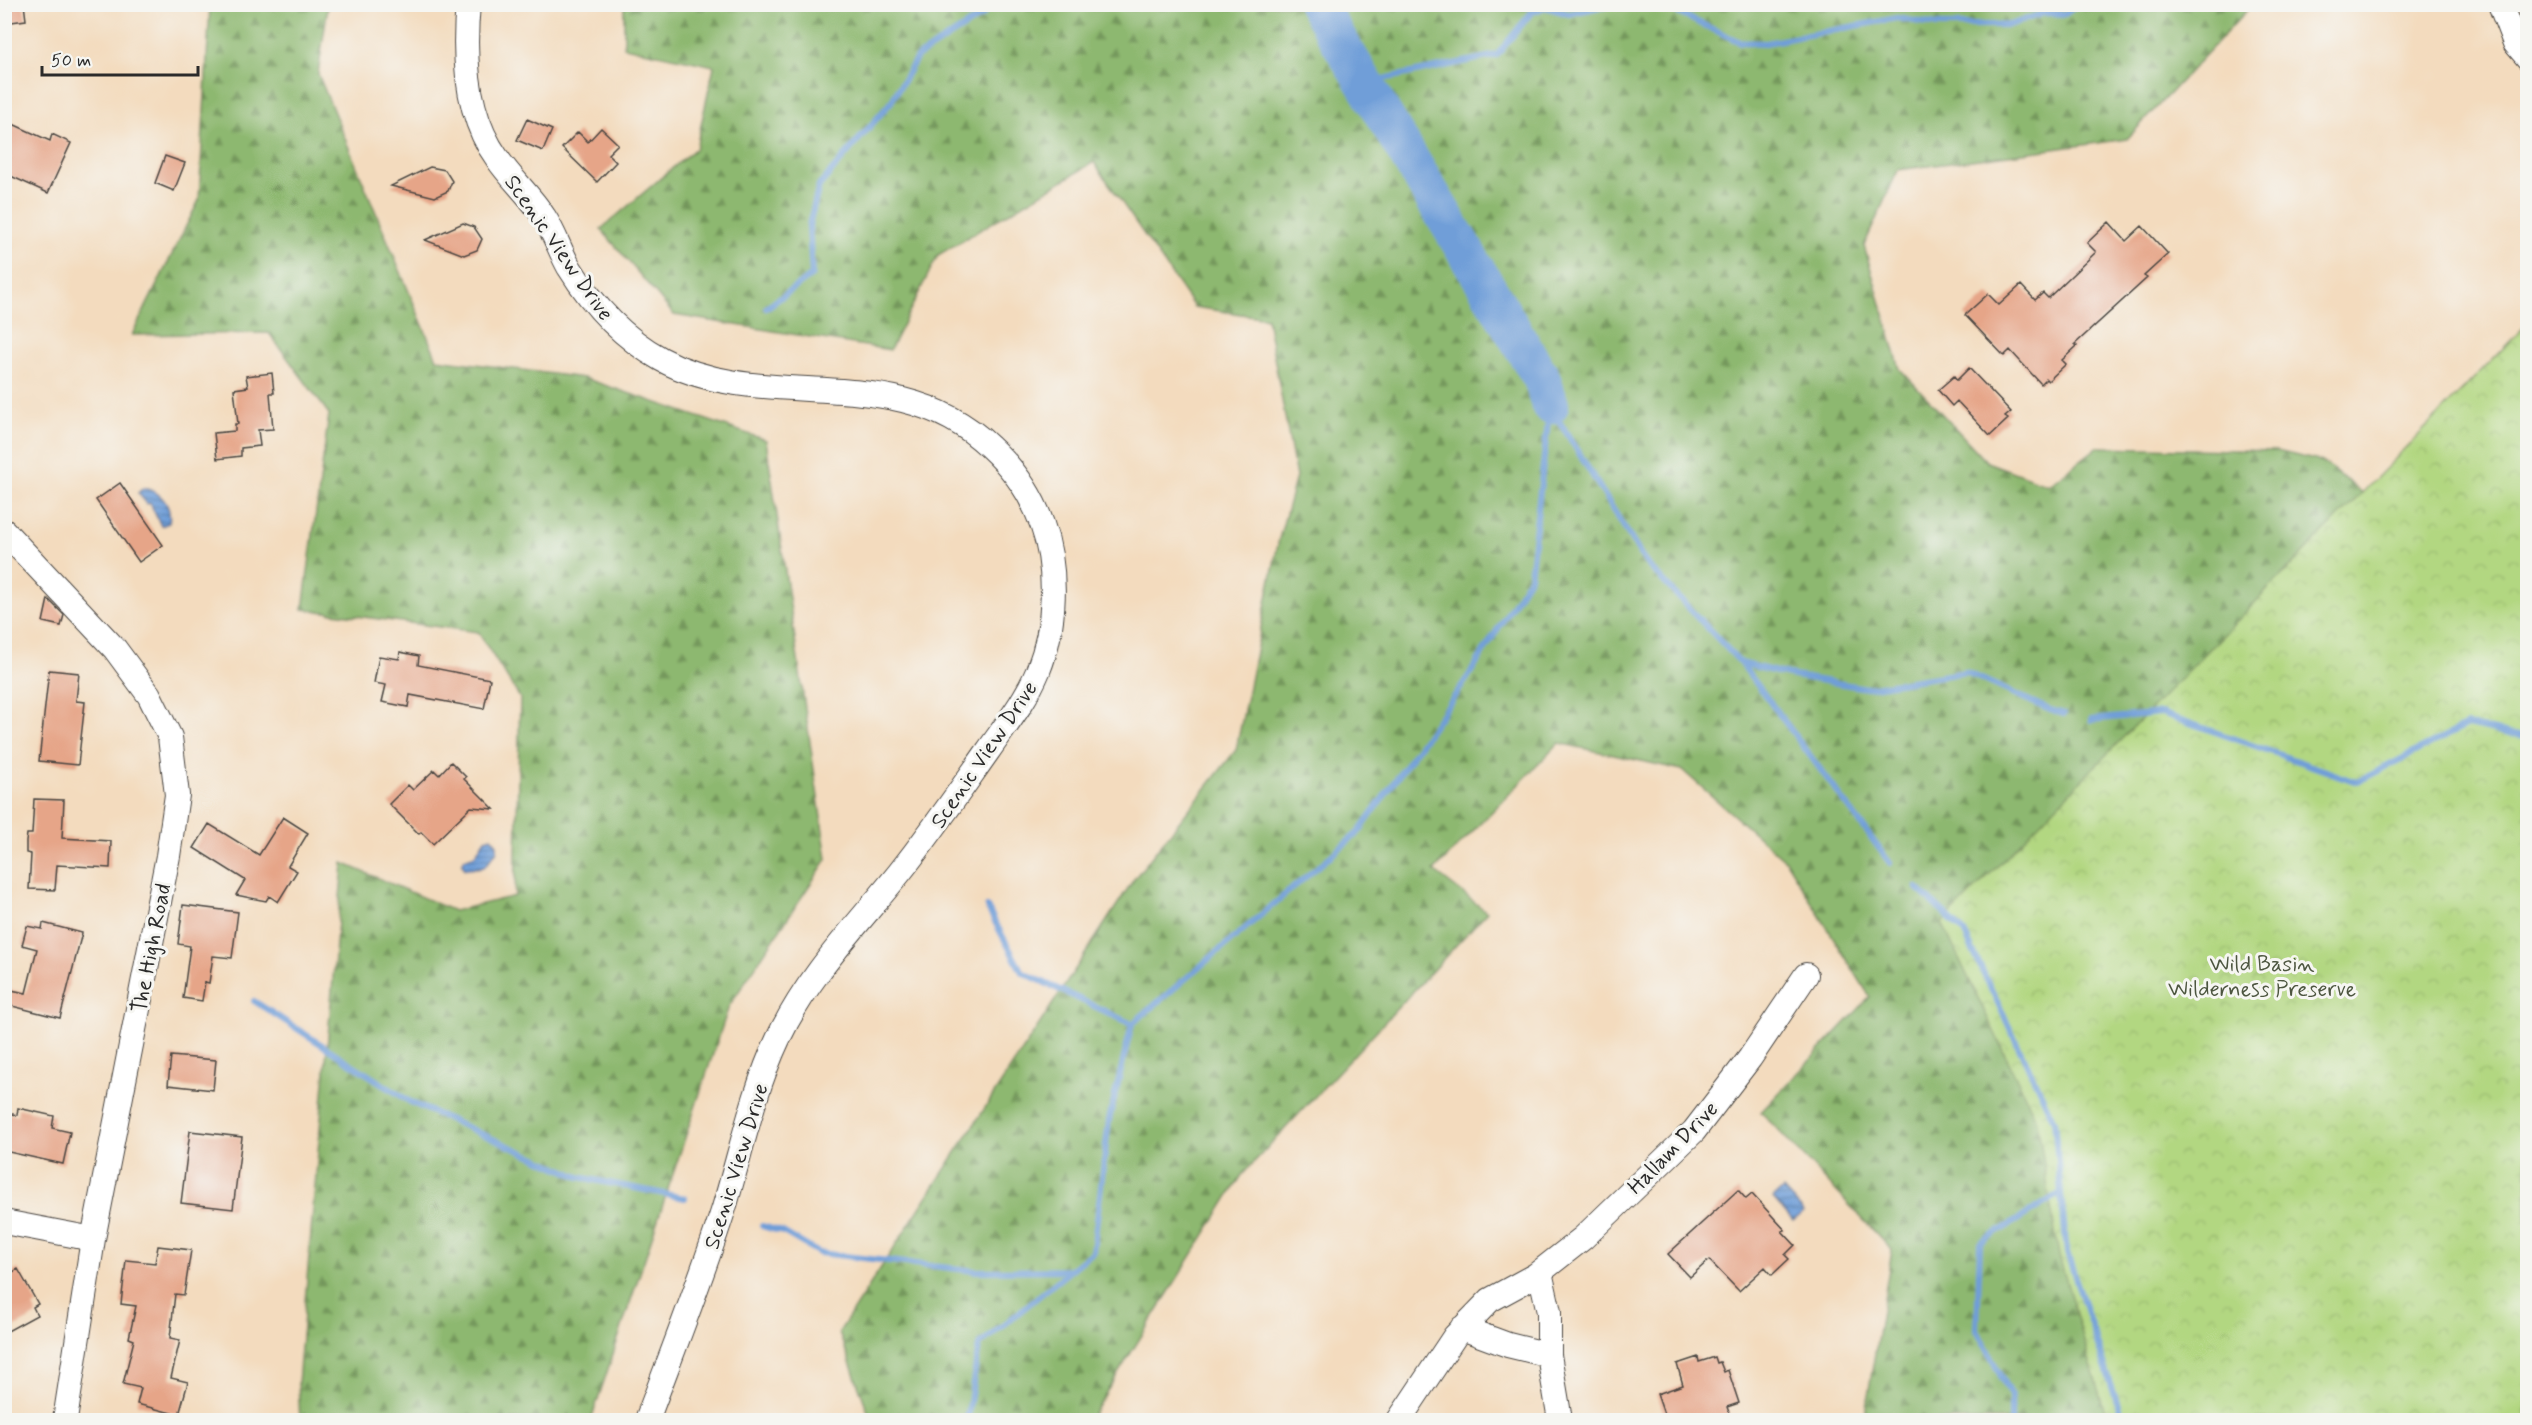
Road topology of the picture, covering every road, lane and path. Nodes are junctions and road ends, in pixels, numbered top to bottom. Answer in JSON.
{"nodes":[{"id":1,"x":468,"y":4,"type":"edge"},
{"id":2,"x":2500,"y":4,"type":"edge"},
{"id":3,"x":2528,"y":58,"type":"edge"},
{"id":4,"x":4,"y":531,"type":"edge"},
{"id":5,"x":1806,"y":975,"type":"dead end"},
{"id":6,"x":4,"y":1222,"type":"edge"},
{"id":7,"x":93,"y":1239,"type":"junction"},
{"id":8,"x":1540,"y":1272,"type":"junction"},
{"id":9,"x":1462,"y":1328,"type":"junction"},
{"id":10,"x":1549,"y":1355,"type":"junction"},
{"id":11,"x":65,"y":1420,"type":"edge"},
{"id":12,"x":647,"y":1420,"type":"edge"},
{"id":13,"x":1399,"y":1420,"type":"edge"},
{"id":14,"x":1560,"y":1420,"type":"edge"}],
"edges":[{"from":1,"to":12,"type":"street","name":"Scenic View Drive"},
{"from":2,"to":3,"type":"street"},
{"from":4,"to":7,"type":"street","name":"The High Road"},
{"from":5,"to":8,"type":"street","name":"Hallam Drive"},
{"from":6,"to":7,"type":"street"},
{"from":7,"to":11,"type":"street","name":"The High Road"},
{"from":8,"to":9,"type":"street","name":"Hallam Drive"},
{"from":8,"to":10,"type":"street"},
{"from":9,"to":10,"type":"street"},
{"from":9,"to":13,"type":"street","name":"Hallam Drive"},
{"from":10,"to":14,"type":"street"}]}
